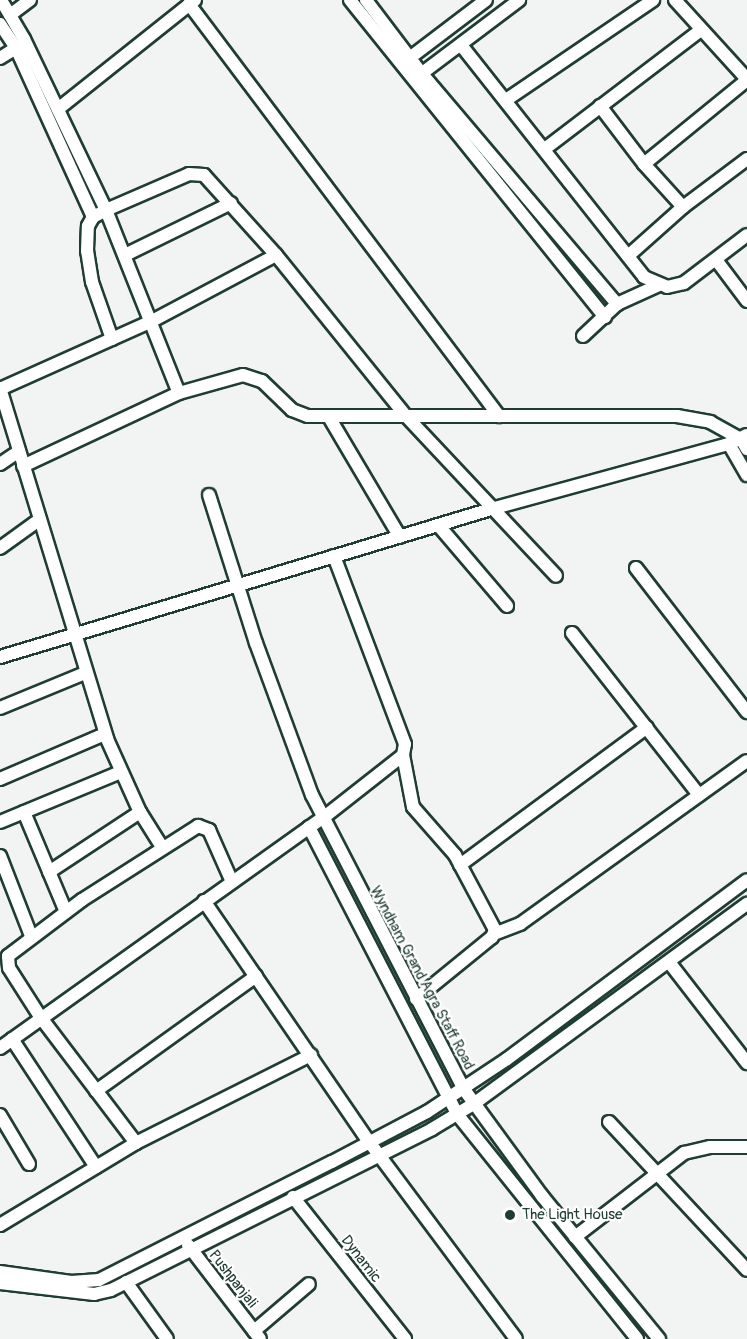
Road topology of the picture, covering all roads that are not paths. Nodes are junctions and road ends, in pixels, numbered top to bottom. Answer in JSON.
{"nodes":[{"id":1,"x":1,"y":0,"type":"edge"},
{"id":2,"x":30,"y":0,"type":"edge"},
{"id":3,"x":350,"y":0,"type":"edge"},
{"id":4,"x":366,"y":0,"type":"edge"},
{"id":5,"x":486,"y":0,"type":"edge"},
{"id":6,"x":519,"y":0,"type":"edge"},
{"id":7,"x":653,"y":0,"type":"edge"},
{"id":8,"x":675,"y":0,"type":"edge"},
{"id":9,"x":192,"y":2,"type":"edge"},
{"id":10,"x":10,"y":15,"type":"junction"},
{"id":11,"x":0,"y":24,"type":"edge"},
{"id":12,"x":701,"y":30,"type":"junction"},
{"id":13,"x":461,"y":45,"type":"junction"},
{"id":14,"x":16,"y":48,"type":"junction"},
{"id":15,"x":0,"y":58,"type":"edge"},
{"id":16,"x":405,"y":61,"type":"junction"},
{"id":17,"x":417,"y":77,"type":"junction"},
{"id":18,"x":747,"y":79,"type":"edge"},
{"id":19,"x":506,"y":100,"type":"junction"},
{"id":20,"x":600,"y":106,"type":"junction"},
{"id":21,"x":58,"y":109,"type":"junction"},
{"id":22,"x":546,"y":148,"type":"junction"},
{"id":23,"x":747,"y":159,"type":"edge"},
{"id":24,"x":644,"y":164,"type":"junction"},
{"id":25,"x":231,"y":203,"type":"junction"},
{"id":26,"x":683,"y":207,"type":"junction"},
{"id":27,"x":106,"y":210,"type":"junction"},
{"id":28,"x":93,"y":217,"type":"junction"},
{"id":29,"x":747,"y":235,"type":"edge"},
{"id":30,"x":125,"y":255,"type":"junction"},
{"id":31,"x":276,"y":255,"type":"junction"},
{"id":32,"x":628,"y":256,"type":"junction"},
{"id":33,"x":717,"y":261,"type":"junction"},
{"id":34,"x":659,"y":285,"type":"junction"},
{"id":35,"x":747,"y":301,"type":"edge"},
{"id":36,"x":617,"y":304,"type":"junction"},
{"id":37,"x":605,"y":317,"type":"junction"},
{"id":38,"x":152,"y":321,"type":"junction"},
{"id":39,"x":583,"y":336,"type":"dead end"},
{"id":40,"x":112,"y":339,"type":"junction"},
{"id":41,"x":0,"y":388,"type":"edge"},
{"id":42,"x":179,"y":393,"type":"junction"},
{"id":43,"x":406,"y":416,"type":"junction"},
{"id":44,"x":499,"y":416,"type":"junction"},
{"id":45,"x":329,"y":417,"type":"junction"},
{"id":46,"x":741,"y":442,"type":"edge"},
{"id":47,"x":19,"y":451,"type":"junction"},
{"id":48,"x":743,"y":458,"type":"edge"},
{"id":49,"x":0,"y":464,"type":"edge"},
{"id":50,"x":23,"y":466,"type":"junction"},
{"id":51,"x":747,"y":475,"type":"edge"},
{"id":52,"x":209,"y":495,"type":"dead end"},
{"id":53,"x":491,"y":509,"type":"junction"},
{"id":54,"x":40,"y":519,"type":"junction"},
{"id":55,"x":439,"y":526,"type":"junction"},
{"id":56,"x":400,"y":537,"type":"junction"},
{"id":57,"x":0,"y":549,"type":"edge"},
{"id":58,"x":334,"y":556,"type":"junction"},
{"id":59,"x":636,"y":568,"type":"dead end"},
{"id":60,"x":556,"y":576,"type":"dead end"},
{"id":61,"x":238,"y":586,"type":"junction"},
{"id":62,"x":507,"y":606,"type":"dead end"},
{"id":63,"x":77,"y":633,"type":"junction"},
{"id":64,"x":572,"y":633,"type":"dead end"},
{"id":65,"x":0,"y":657,"type":"edge"},
{"id":66,"x":85,"y":673,"type":"junction"},
{"id":67,"x":0,"y":708,"type":"edge"},
{"id":68,"x":747,"y":712,"type":"edge"},
{"id":69,"x":647,"y":727,"type":"junction"},
{"id":70,"x":105,"y":734,"type":"junction"},
{"id":71,"x":403,"y":755,"type":"junction"},
{"id":72,"x":747,"y":761,"type":"edge"},
{"id":73,"x":121,"y":772,"type":"junction"},
{"id":74,"x":0,"y":779,"type":"edge"},
{"id":75,"x":699,"y":795,"type":"junction"},
{"id":76,"x":24,"y":812,"type":"junction"},
{"id":77,"x":140,"y":812,"type":"junction"},
{"id":78,"x":323,"y":818,"type":"junction"},
{"id":79,"x":0,"y":822,"type":"edge"},
{"id":80,"x":309,"y":827,"type":"junction"},
{"id":81,"x":162,"y":847,"type":"junction"},
{"id":82,"x":0,"y":856,"type":"edge"},
{"id":83,"x":460,"y":865,"type":"junction"},
{"id":84,"x":49,"y":872,"type":"junction"},
{"id":85,"x":747,"y":880,"type":"edge"},
{"id":86,"x":232,"y":882,"type":"junction"},
{"id":87,"x":204,"y":901,"type":"junction"},
{"id":88,"x":747,"y":904,"type":"edge"},
{"id":89,"x":66,"y":912,"type":"junction"},
{"id":90,"x":494,"y":934,"type":"junction"},
{"id":91,"x":31,"y":936,"type":"junction"},
{"id":92,"x":669,"y":962,"type":"junction"},
{"id":93,"x":256,"y":976,"type":"junction"},
{"id":94,"x":416,"y":999,"type":"junction"},
{"id":95,"x":41,"y":1018,"type":"junction"},
{"id":96,"x":12,"y":1039,"type":"junction"},
{"id":97,"x":0,"y":1048,"type":"edge"},
{"id":98,"x":311,"y":1055,"type":"junction"},
{"id":99,"x":747,"y":1063,"type":"edge"},
{"id":100,"x":463,"y":1088,"type":"junction"},
{"id":101,"x":96,"y":1091,"type":"junction"},
{"id":102,"x":449,"y":1098,"type":"junction"},
{"id":103,"x":472,"y":1105,"type":"junction"},
{"id":104,"x":457,"y":1114,"type":"junction"},
{"id":105,"x":0,"y":1115,"type":"edge"},
{"id":106,"x":609,"y":1122,"type":"dead end"},
{"id":107,"x":136,"y":1143,"type":"junction"},
{"id":108,"x":370,"y":1143,"type":"junction"},
{"id":109,"x":745,"y":1150,"type":"edge"},
{"id":110,"x":380,"y":1155,"type":"junction"},
{"id":111,"x":29,"y":1164,"type":"dead end"},
{"id":112,"x":96,"y":1167,"type":"junction"},
{"id":113,"x":657,"y":1173,"type":"junction"},
{"id":114,"x":293,"y":1197,"type":"junction"},
{"id":115,"x":0,"y":1225,"type":"edge"},
{"id":116,"x":183,"y":1237,"type":"junction"},
{"id":117,"x":575,"y":1237,"type":"junction"},
{"id":118,"x":191,"y":1249,"type":"junction"},
{"id":119,"x":747,"y":1270,"type":"edge"},
{"id":120,"x":0,"y":1272,"type":"edge"},
{"id":121,"x":126,"y":1282,"type":"junction"},
{"id":122,"x":0,"y":1283,"type":"edge"},
{"id":123,"x":309,"y":1284,"type":"dead end"},
{"id":124,"x":257,"y":1335,"type":"edge"},
{"id":125,"x":167,"y":1339,"type":"edge"},
{"id":126,"x":405,"y":1339,"type":"edge"},
{"id":127,"x":516,"y":1339,"type":"edge"},
{"id":128,"x":637,"y":1339,"type":"edge"},
{"id":129,"x":659,"y":1339,"type":"edge"}],
"edges":[{"from":1,"to":10,"type":"street"},
{"from":2,"to":10,"type":"street"},
{"from":3,"to":16,"type":"street"},
{"from":4,"to":16,"type":"street"},
{"from":5,"to":16,"type":"street"},
{"from":6,"to":13,"type":"street"},
{"from":7,"to":19,"type":"street"},
{"from":8,"to":12,"type":"street"},
{"from":9,"to":21,"type":"street"},
{"from":9,"to":44,"type":"street"},
{"from":10,"to":21,"type":"street"},
{"from":11,"to":14,"type":"street"},
{"from":12,"to":18,"type":"street"},
{"from":12,"to":20,"type":"street"},
{"from":13,"to":17,"type":"street"},
{"from":13,"to":19,"type":"street"},
{"from":14,"to":15,"type":"street"},
{"from":14,"to":28,"type":"street"},
{"from":16,"to":17,"type":"street"},
{"from":17,"to":36,"type":"street"},
{"from":17,"to":37,"type":"street"},
{"from":18,"to":24,"type":"street"},
{"from":19,"to":22,"type":"street"},
{"from":20,"to":22,"type":"street"},
{"from":20,"to":24,"type":"street"},
{"from":21,"to":27,"type":"street"},
{"from":22,"to":32,"type":"street"},
{"from":23,"to":26,"type":"street"},
{"from":24,"to":26,"type":"street"},
{"from":25,"to":27,"type":"street"},
{"from":25,"to":30,"type":"street"},
{"from":25,"to":31,"type":"street"},
{"from":26,"to":32,"type":"street"},
{"from":27,"to":28,"type":"street"},
{"from":27,"to":30,"type":"street"},
{"from":28,"to":40,"type":"street"},
{"from":29,"to":33,"type":"street"},
{"from":30,"to":38,"type":"street"},
{"from":31,"to":38,"type":"street"},
{"from":31,"to":43,"type":"street"},
{"from":32,"to":34,"type":"street"},
{"from":33,"to":34,"type":"street"},
{"from":33,"to":35,"type":"street"},
{"from":34,"to":36,"type":"street"},
{"from":36,"to":37,"type":"street"},
{"from":37,"to":39,"type":"street"},
{"from":38,"to":40,"type":"street"},
{"from":38,"to":42,"type":"street"},
{"from":40,"to":41,"type":"street"},
{"from":41,"to":47,"type":"street"},
{"from":42,"to":45,"type":"street"},
{"from":42,"to":50,"type":"street"},
{"from":43,"to":44,"type":"street"},
{"from":43,"to":45,"type":"street"},
{"from":43,"to":53,"type":"street"},
{"from":44,"to":46,"type":"street"},
{"from":45,"to":56,"type":"street"},
{"from":46,"to":48,"type":"street"},
{"from":46,"to":53,"type":"street"},
{"from":47,"to":49,"type":"street"},
{"from":47,"to":50,"type":"street"},
{"from":48,"to":51,"type":"street"},
{"from":50,"to":54,"type":"street"},
{"from":52,"to":61,"type":"street","name":"Wyndham Grand Agra Staff Road"},
{"from":53,"to":55,"type":"street"},
{"from":53,"to":60,"type":"street"},
{"from":54,"to":57,"type":"street"},
{"from":54,"to":63,"type":"street"},
{"from":55,"to":56,"type":"street"},
{"from":55,"to":62,"type":"street"},
{"from":56,"to":58,"type":"street"},
{"from":58,"to":61,"type":"street"},
{"from":58,"to":71,"type":"street"},
{"from":59,"to":68,"type":"street"},
{"from":61,"to":63,"type":"street"},
{"from":61,"to":78,"type":"street","name":"Wyndham Grand Agra Staff Road"},
{"from":63,"to":65,"type":"street"},
{"from":63,"to":66,"type":"street"},
{"from":64,"to":69,"type":"street"},
{"from":66,"to":67,"type":"street"},
{"from":66,"to":70,"type":"street"},
{"from":69,"to":75,"type":"street"},
{"from":69,"to":83,"type":"street"},
{"from":70,"to":73,"type":"street"},
{"from":70,"to":74,"type":"street"},
{"from":71,"to":78,"type":"street"},
{"from":71,"to":83,"type":"street"},
{"from":72,"to":75,"type":"street"},
{"from":73,"to":76,"type":"street"},
{"from":73,"to":77,"type":"street"},
{"from":75,"to":90,"type":"street"},
{"from":76,"to":79,"type":"street"},
{"from":76,"to":84,"type":"street"},
{"from":77,"to":81,"type":"street"},
{"from":77,"to":84,"type":"street"},
{"from":78,"to":80,"type":"street"},
{"from":78,"to":94,"type":"street","name":"Wyndham Grand Agra Staff Road"},
{"from":80,"to":86,"type":"street"},
{"from":80,"to":102,"type":"street"},
{"from":81,"to":86,"type":"street"},
{"from":81,"to":89,"type":"street"},
{"from":82,"to":91,"type":"street"},
{"from":83,"to":90,"type":"street"},
{"from":84,"to":89,"type":"street"},
{"from":85,"to":100,"type":"street"},
{"from":86,"to":87,"type":"street"},
{"from":87,"to":93,"type":"street"},
{"from":87,"to":95,"type":"street"},
{"from":88,"to":92,"type":"street"},
{"from":89,"to":91,"type":"street"},
{"from":90,"to":94,"type":"street"},
{"from":91,"to":95,"type":"street"},
{"from":92,"to":99,"type":"street"},
{"from":92,"to":103,"type":"street"},
{"from":93,"to":98,"type":"street"},
{"from":93,"to":101,"type":"street"},
{"from":94,"to":100,"type":"street","name":"Wyndham Grand Agra Staff Road"},
{"from":95,"to":96,"type":"street"},
{"from":95,"to":101,"type":"street"},
{"from":96,"to":97,"type":"street"},
{"from":96,"to":112,"type":"street"},
{"from":98,"to":107,"type":"street"},
{"from":98,"to":108,"type":"street"},
{"from":100,"to":102,"type":"street"},
{"from":100,"to":103,"type":"street","name":"Wyndham Grand Agra Staff Road"},
{"from":101,"to":107,"type":"street"},
{"from":102,"to":104,"type":"street"},
{"from":102,"to":108,"type":"street"},
{"from":103,"to":104,"type":"street"},
{"from":103,"to":117,"type":"street","name":"Wyndham Grand Agra Staff Road"},
{"from":104,"to":110,"type":"street"},
{"from":104,"to":128,"type":"street"},
{"from":105,"to":111,"type":"street"},
{"from":106,"to":113,"type":"street"},
{"from":107,"to":112,"type":"street"},
{"from":108,"to":110,"type":"street"},
{"from":108,"to":116,"type":"street"},
{"from":109,"to":113,"type":"street"},
{"from":110,"to":114,"type":"street"},
{"from":110,"to":127,"type":"street"},
{"from":112,"to":115,"type":"street"},
{"from":113,"to":117,"type":"street"},
{"from":113,"to":119,"type":"street"},
{"from":114,"to":118,"type":"street"},
{"from":114,"to":126,"type":"street","name":"Dynamic"},
{"from":116,"to":118,"type":"street","name":"Pushpanjali"},
{"from":116,"to":120,"type":"street"},
{"from":117,"to":129,"type":"street","name":"Wyndham Grand Agra Staff Road"},
{"from":118,"to":121,"type":"street"},
{"from":118,"to":124,"type":"street","name":"Pushpanjali"},
{"from":121,"to":122,"type":"street"},
{"from":121,"to":125,"type":"street"},
{"from":123,"to":124,"type":"street"}]}
